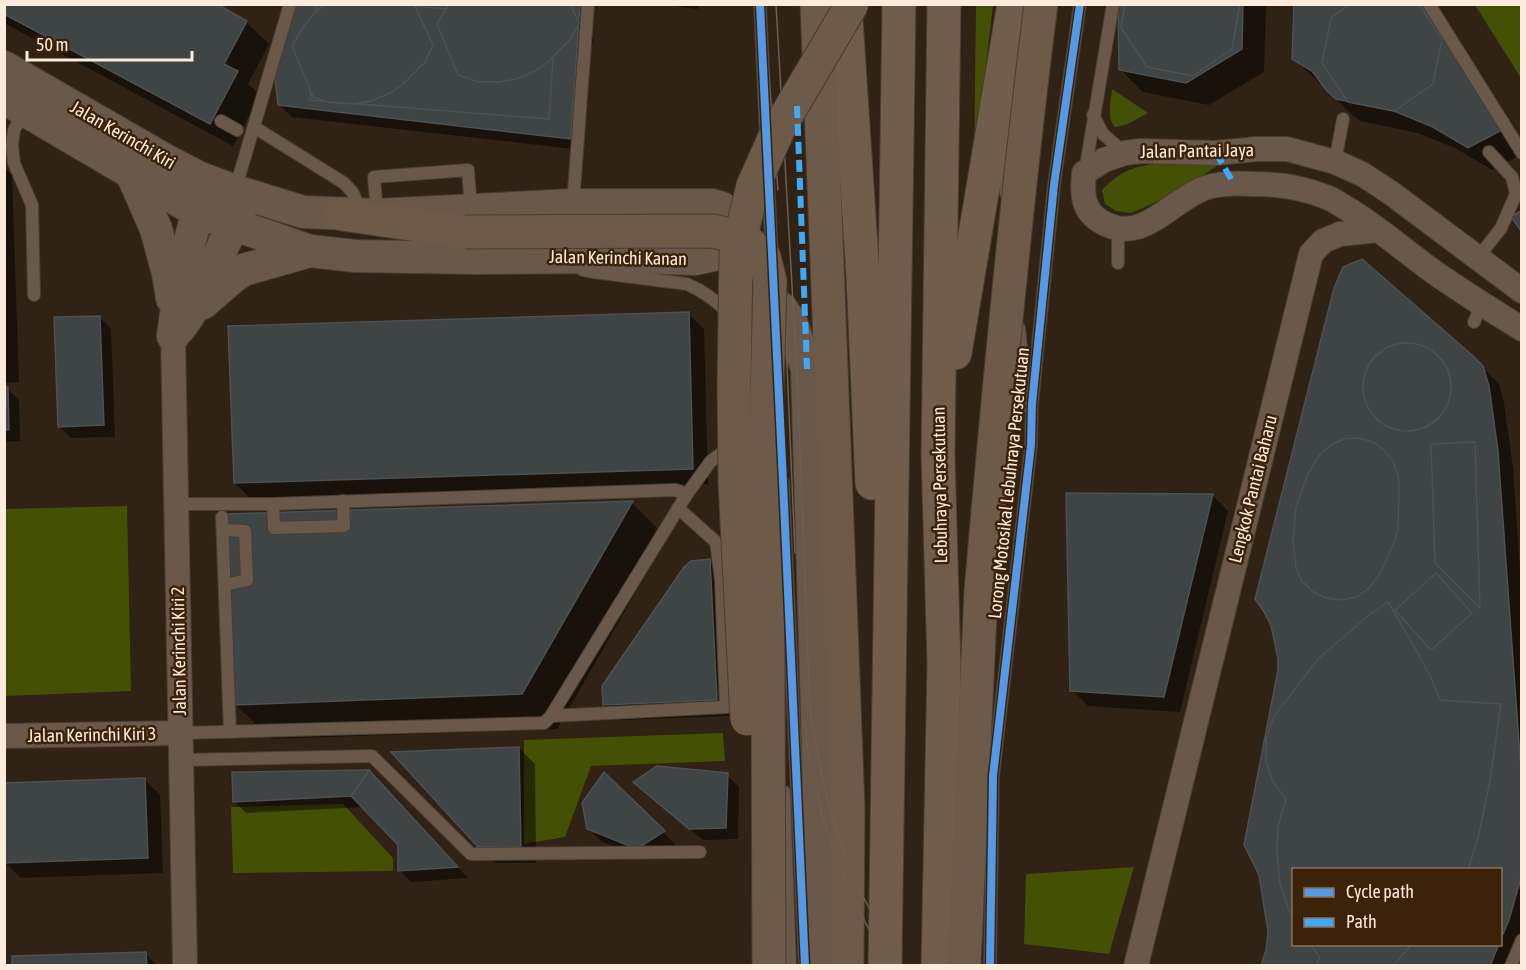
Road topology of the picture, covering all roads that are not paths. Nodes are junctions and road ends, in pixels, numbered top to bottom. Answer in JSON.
{"nodes":[{"id":1,"x":290,"y":4,"type":"edge"},
{"id":2,"x":588,"y":4,"type":"edge"},
{"id":3,"x":760,"y":4,"type":"edge"},
{"id":4,"x":816,"y":4,"type":"edge"},
{"id":5,"x":845,"y":4,"type":"edge"},
{"id":6,"x":852,"y":4,"type":"edge"},
{"id":7,"x":899,"y":4,"type":"edge"},
{"id":8,"x":944,"y":4,"type":"edge"},
{"id":9,"x":1014,"y":4,"type":"edge"},
{"id":10,"x":1041,"y":4,"type":"edge"},
{"id":11,"x":1080,"y":4,"type":"edge"},
{"id":12,"x":1429,"y":4,"type":"edge"},
{"id":13,"x":1113,"y":14,"type":"edge"},
{"id":14,"x":4,"y":67,"type":"edge"},
{"id":15,"x":15,"y":104,"type":"edge"},
{"id":16,"x":997,"y":108,"type":"junction"},
{"id":17,"x":1093,"y":115,"type":"junction"},
{"id":18,"x":1343,"y":119,"type":"dead end"},
{"id":19,"x":220,"y":121,"type":"dead end"},
{"id":20,"x":254,"y":127,"type":"junction"},
{"id":21,"x":237,"y":130,"type":"dead end"},
{"id":22,"x":766,"y":141,"type":"dead end"},
{"id":23,"x":1489,"y":152,"type":"dead end"},
{"id":24,"x":1125,"y":153,"type":"junction"},
{"id":25,"x":1521,"y":153,"type":"edge"},
{"id":26,"x":1335,"y":162,"type":"junction"},
{"id":27,"x":1084,"y":173,"type":"junction"},
{"id":28,"x":132,"y":174,"type":"junction"},
{"id":29,"x":768,"y":178,"type":"dead end"},
{"id":30,"x":230,"y":189,"type":"junction"},
{"id":31,"x":1519,"y":192,"type":"edge"},
{"id":32,"x":573,"y":205,"type":"junction"},
{"id":33,"x":712,"y":205,"type":"junction"},
{"id":34,"x":198,"y":212,"type":"junction"},
{"id":35,"x":360,"y":214,"type":"junction"},
{"id":36,"x":468,"y":221,"type":"junction"},
{"id":37,"x":233,"y":225,"type":"junction"},
{"id":38,"x":1118,"y":230,"type":"junction"},
{"id":39,"x":1378,"y":230,"type":"junction"},
{"id":40,"x":310,"y":250,"type":"junction"},
{"id":41,"x":540,"y":257,"type":"junction"},
{"id":42,"x":695,"y":259,"type":"junction"},
{"id":43,"x":1477,"y":259,"type":"junction"},
{"id":44,"x":1118,"y":262,"type":"dead end"},
{"id":45,"x":1521,"y":291,"type":"edge"},
{"id":46,"x":34,"y":294,"type":"dead end"},
{"id":47,"x":179,"y":324,"type":"junction"},
{"id":48,"x":1521,"y":329,"type":"edge"},
{"id":49,"x":755,"y":427,"type":"dead end"},
{"id":50,"x":1030,"y":445,"type":"junction"},
{"id":51,"x":731,"y":446,"type":"junction"},
{"id":52,"x":938,"y":455,"type":"junction"},
{"id":53,"x":754,"y":477,"type":"dead end"},
{"id":54,"x":687,"y":494,"type":"junction"},
{"id":55,"x":343,"y":501,"type":"junction"},
{"id":56,"x":176,"y":504,"type":"junction"},
{"id":57,"x":273,"y":504,"type":"junction"},
{"id":58,"x":678,"y":508,"type":"junction"},
{"id":59,"x":721,"y":580,"type":"junction"},
{"id":60,"x":225,"y":585,"type":"junction"},
{"id":61,"x":716,"y":618,"type":"dead end"},
{"id":62,"x":551,"y":716,"type":"junction"},
{"id":63,"x":230,"y":732,"type":"junction"},
{"id":64,"x":180,"y":733,"type":"junction"},
{"id":65,"x":4,"y":736,"type":"edge"},
{"id":66,"x":780,"y":744,"type":"dead end"},
{"id":67,"x":181,"y":760,"type":"junction"},
{"id":68,"x":783,"y":778,"type":"dead end"},
{"id":69,"x":887,"y":839,"type":"junction"},
{"id":70,"x":700,"y":852,"type":"dead end"},
{"id":71,"x":1521,"y":940,"type":"edge"},
{"id":72,"x":185,"y":966,"type":"edge"},
{"id":73,"x":767,"y":966,"type":"edge"},
{"id":74,"x":790,"y":966,"type":"edge"},
{"id":75,"x":805,"y":966,"type":"edge"},
{"id":76,"x":822,"y":966,"type":"edge"},
{"id":77,"x":847,"y":966,"type":"edge"},
{"id":78,"x":885,"y":966,"type":"edge"},
{"id":79,"x":938,"y":966,"type":"edge"},
{"id":80,"x":964,"y":966,"type":"edge"},
{"id":81,"x":990,"y":966,"type":"edge"},
{"id":82,"x":1136,"y":966,"type":"edge"},
{"id":83,"x":1511,"y":966,"type":"edge"}],
"edges":[{"from":1,"to":20,"type":"lane"},
{"from":2,"to":32,"type":"lane"},
{"from":3,"to":22,"type":"lane"},
{"from":4,"to":33,"type":"street"},
{"from":4,"to":77,"type":"highway"},
{"from":5,"to":69,"type":"highway"},
{"from":6,"to":73,"type":"highway","bridge":true},
{"from":7,"to":69,"type":"highway"},
{"from":8,"to":52,"type":"highway","name":"Lebuhraya Persekutuan"},
{"from":9,"to":16,"type":"highway"},
{"from":10,"to":80,"type":"highway","bridge":true},
{"from":11,"to":50,"type":"lane","name":"Lorong Motosikal Lebuhraya Persekutuan"},
{"from":12,"to":25,"type":"lane"},
{"from":13,"to":17,"type":"lane"},
{"from":14,"to":30,"type":"street","name":"Jalan Kerinchi Kiri"},
{"from":15,"to":28,"type":"street","name":"Jalan Kerinchi Kiri"},
{"from":15,"to":46,"type":"lane"},
{"from":16,"to":50,"type":"lane"},
{"from":16,"to":52,"type":"highway"},
{"from":17,"to":24,"type":"lane"},
{"from":17,"to":27,"type":"lane"},
{"from":18,"to":26,"type":"lane"},
{"from":19,"to":21,"type":"lane"},
{"from":20,"to":30,"type":"lane"},
{"from":20,"to":35,"type":"lane"},
{"from":23,"to":31,"type":"lane"},
{"from":24,"to":26,"type":"street","name":"Jalan Pantai Jaya"},
{"from":24,"to":27,"type":"street","name":"Jalan Pantai Jaya"},
{"from":26,"to":43,"type":"street","name":"Jalan Pantai Jaya"},
{"from":27,"to":38,"type":"street"},
{"from":28,"to":34,"type":"street","name":"Jalan Kerinchi Kiri"},
{"from":28,"to":47,"type":"street"},
{"from":29,"to":75,"type":"lane"},
{"from":30,"to":34,"type":"street"},
{"from":30,"to":35,"type":"street"},
{"from":30,"to":37,"type":"street"},
{"from":31,"to":43,"type":"lane"},
{"from":32,"to":33,"type":"street"},
{"from":32,"to":36,"type":"street"},
{"from":33,"to":42,"type":"street","name":"Jalan Kerinchi Kanan"},
{"from":34,"to":37,"type":"street","name":"Jalan Kerinchi Kiri"},
{"from":34,"to":47,"type":"street"},
{"from":35,"to":36,"type":"highway"},
{"from":35,"to":36,"type":"lane"},
{"from":36,"to":73,"type":"highway","bridge":true},
{"from":37,"to":40,"type":"street","name":"Jalan Kerinchi Kanan"},
{"from":37,"to":47,"type":"street"},
{"from":38,"to":39,"type":"street","name":"Jalan Pantai Jaya"},
{"from":38,"to":44,"type":"lane"},
{"from":39,"to":48,"type":"street"},
{"from":39,"to":82,"type":"street","name":"Lengkok Pantai Baharu"},
{"from":40,"to":41,"type":"street","name":"Jalan Kerinchi Kanan"},
{"from":40,"to":47,"type":"street"},
{"from":41,"to":42,"type":"street","name":"Jalan Kerinchi Kanan"},
{"from":41,"to":51,"type":"lane"},
{"from":42,"to":76,"type":"street"},
{"from":43,"to":45,"type":"street","name":"Jalan Pantai Jaya"},
{"from":47,"to":56,"type":"street","name":"Jalan Kerinchi Kiri 2"},
{"from":49,"to":51,"type":"lane"},
{"from":50,"to":81,"type":"lane","name":"Lorong Motosikal Lebuhraya Persekutuan"},
{"from":51,"to":54,"type":"lane"},
{"from":52,"to":79,"type":"highway","name":"Lebuhraya Persekutuan"},
{"from":53,"to":66,"type":"lane"},
{"from":54,"to":55,"type":"lane"},
{"from":54,"to":58,"type":"lane"},
{"from":55,"to":57,"type":"lane"},
{"from":55,"to":57,"type":"lane"},
{"from":56,"to":57,"type":"lane"},
{"from":56,"to":64,"type":"street","name":"Jalan Kerinchi Kiri 2"},
{"from":58,"to":59,"type":"lane"},
{"from":58,"to":62,"type":"lane"},
{"from":59,"to":61,"type":"lane"},
{"from":59,"to":62,"type":"lane"},
{"from":60,"to":60,"type":"lane"},
{"from":60,"to":63,"type":"lane"},
{"from":62,"to":63,"type":"lane"},
{"from":63,"to":64,"type":"lane"},
{"from":64,"to":65,"type":"street","name":"Jalan Kerinchi Kiri 3"},
{"from":64,"to":67,"type":"street","name":"Jalan Kerinchi Kiri 2"},
{"from":67,"to":70,"type":"lane"},
{"from":67,"to":72,"type":"street","name":"Jalan Kerinchi Kiri 2"},
{"from":68,"to":74,"type":"lane"},
{"from":69,"to":78,"type":"highway"},
{"from":71,"to":83,"type":"lane"}]}
